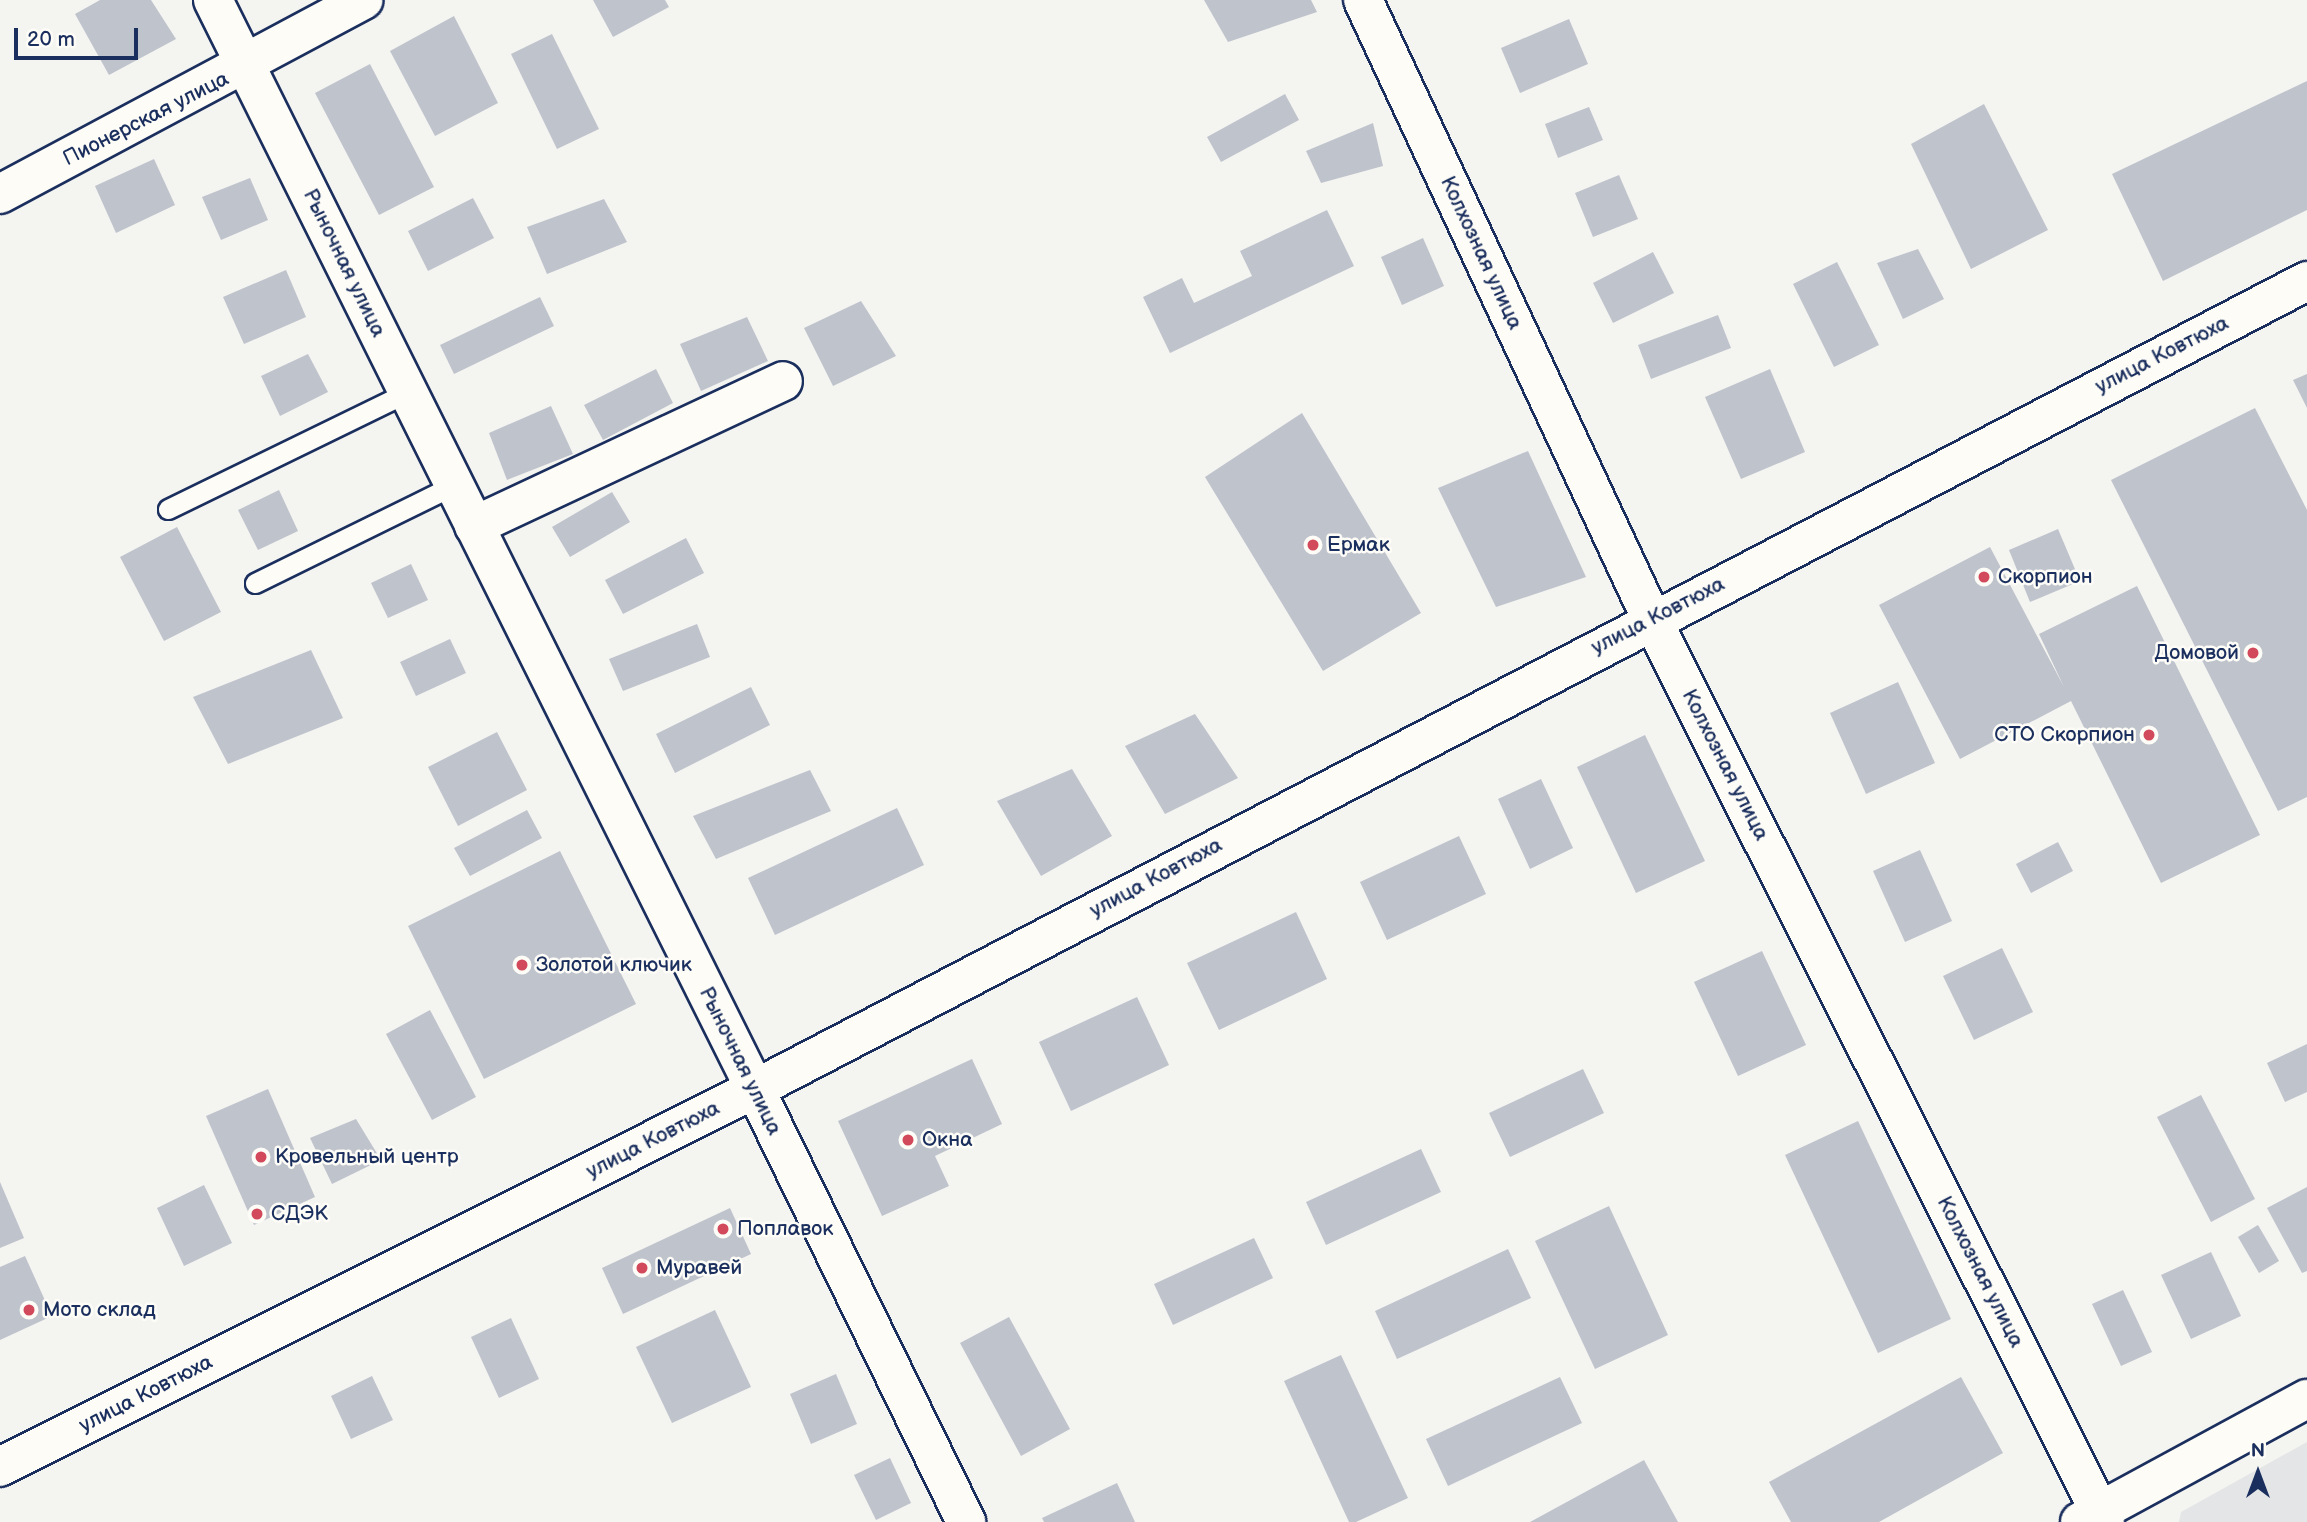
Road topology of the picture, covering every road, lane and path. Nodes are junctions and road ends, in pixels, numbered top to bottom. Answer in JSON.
{"nodes":[{"id":1,"x":213,"y":0,"type":"edge"},
{"id":2,"x":363,"y":0,"type":"edge"},
{"id":3,"x":1363,"y":0,"type":"edge"},
{"id":4,"x":246,"y":66,"type":"junction"},
{"id":5,"x":0,"y":194,"type":"edge"},
{"id":6,"x":2307,"y":281,"type":"edge"},
{"id":7,"x":783,"y":381,"type":"dead end"},
{"id":8,"x":408,"y":392,"type":"junction"},
{"id":9,"x":454,"y":485,"type":"junction"},
{"id":10,"x":167,"y":509,"type":"dead end"},
{"id":11,"x":474,"y":526,"type":"junction"},
{"id":12,"x":255,"y":583,"type":"dead end"},
{"id":13,"x":1652,"y":620,"type":"junction"},
{"id":14,"x":755,"y":1089,"type":"junction"},
{"id":15,"x":2307,"y":1399,"type":"edge"},
{"id":16,"x":0,"y":1467,"type":"edge"},
{"id":17,"x":2095,"y":1518,"type":"edge"},
{"id":18,"x":966,"y":1522,"type":"edge"}],
"edges":[{"from":1,"to":4,"type":"street","name":"Рыночная улица"},
{"from":2,"to":4,"type":"street","name":"Пионерская улица"},
{"from":3,"to":13,"type":"street","name":"Колхозная улица"},
{"from":4,"to":5,"type":"street","name":"Пионерская улица"},
{"from":4,"to":8,"type":"street","name":"Рыночная улица"},
{"from":6,"to":13,"type":"street","name":"улица Ковтюха"},
{"from":7,"to":11,"type":"street"},
{"from":8,"to":9,"type":"street","name":"Рыночная улица"},
{"from":8,"to":10,"type":"lane"},
{"from":9,"to":11,"type":"street","name":"Рыночная улица"},
{"from":9,"to":12,"type":"lane"},
{"from":11,"to":14,"type":"street","name":"Рыночная улица"},
{"from":13,"to":14,"type":"street","name":"улица Ковтюха"},
{"from":13,"to":17,"type":"street","name":"Колхозная улица"},
{"from":14,"to":16,"type":"street","name":"улица Ковтюха"},
{"from":14,"to":18,"type":"street","name":"Рыночная улица"},
{"from":15,"to":17,"type":"street"}]}
